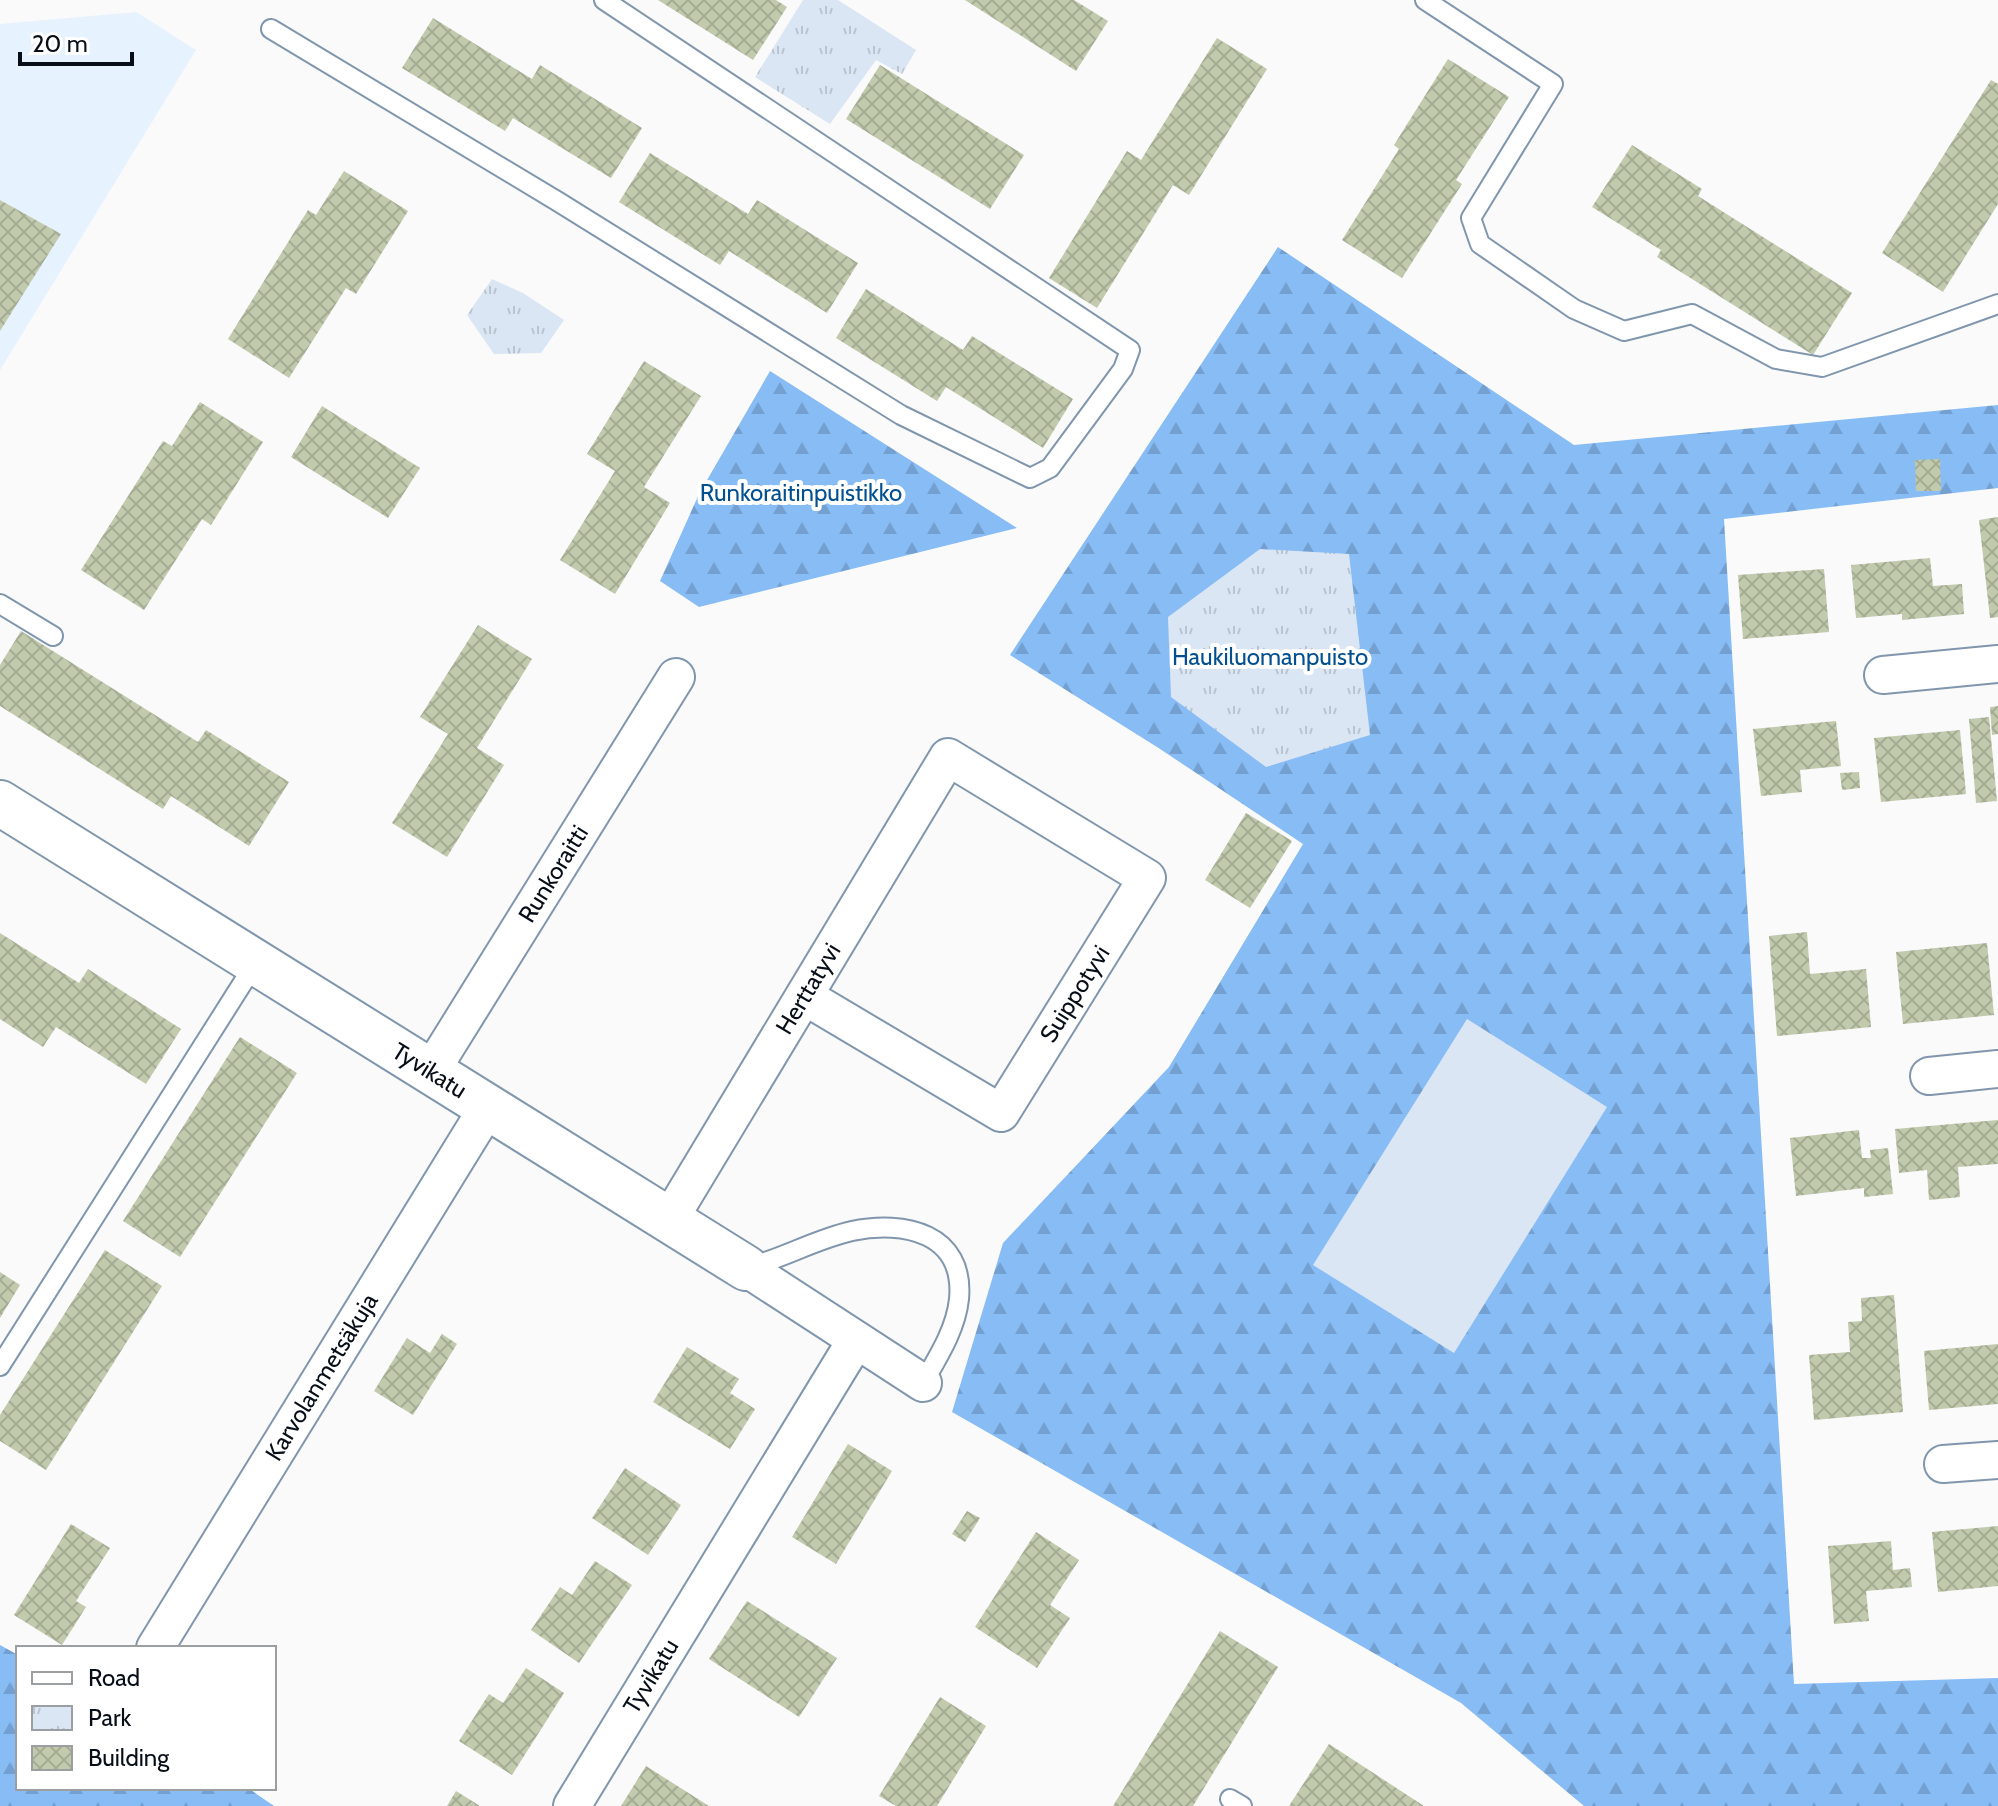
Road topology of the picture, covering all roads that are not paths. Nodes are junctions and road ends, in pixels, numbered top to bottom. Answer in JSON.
{"nodes":[{"id":1,"x":604,"y":0,"type":"edge"},
{"id":2,"x":1425,"y":0,"type":"edge"},
{"id":3,"x":271,"y":29,"type":"dead end"},
{"id":4,"x":1998,"y":304,"type":"edge"},
{"id":5,"x":0,"y":604,"type":"edge"},
{"id":6,"x":53,"y":636,"type":"dead end"},
{"id":7,"x":1998,"y":664,"type":"edge"},
{"id":8,"x":1883,"y":675,"type":"dead end"},
{"id":9,"x":676,"y":677,"type":"dead end"},
{"id":10,"x":948,"y":757,"type":"joint"},
{"id":11,"x":0,"y":803,"type":"edge"},
{"id":12,"x":256,"y":962,"type":"junction"},
{"id":13,"x":804,"y":996,"type":"junction"},
{"id":14,"x":1998,"y":1069,"type":"edge"},
{"id":15,"x":431,"y":1071,"type":"junction"},
{"id":16,"x":1929,"y":1076,"type":"dead end"},
{"id":17,"x":488,"y":1107,"type":"junction"},
{"id":18,"x":669,"y":1220,"type":"junction"},
{"id":19,"x":746,"y":1268,"type":"junction"},
{"id":20,"x":856,"y":1340,"type":"junction"},
{"id":21,"x":0,"y":1366,"type":"edge"},
{"id":22,"x":923,"y":1383,"type":"joint"},
{"id":23,"x":1998,"y":1460,"type":"edge"},
{"id":24,"x":1943,"y":1464,"type":"dead end"},
{"id":25,"x":156,"y":1646,"type":"edge"},
{"id":26,"x":572,"y":1806,"type":"edge"}],
"edges":[{"from":1,"to":3,"type":"lane"},
{"from":2,"to":4,"type":"lane"},
{"from":5,"to":6,"type":"lane"},
{"from":7,"to":8,"type":"street"},
{"from":9,"to":15,"type":"street","name":"Runkoraitti"},
{"from":10,"to":13,"type":"street","name":"Herttatyvi"},
{"from":10,"to":13,"type":"street","name":"Suippotyvi"},
{"from":11,"to":12,"type":"street","name":"Tyvikatu"},
{"from":12,"to":15,"type":"street","name":"Tyvikatu"},
{"from":12,"to":21,"type":"lane"},
{"from":13,"to":18,"type":"street","name":"Herttatyvi"},
{"from":14,"to":16,"type":"street"},
{"from":15,"to":17,"type":"street","name":"Tyvikatu"},
{"from":17,"to":18,"type":"street","name":"Tyvikatu"},
{"from":17,"to":25,"type":"street","name":"Karvolanmetsäkuja"},
{"from":18,"to":19,"type":"street","name":"Tyvikatu"},
{"from":19,"to":20,"type":"street","name":"Tyvikatu"},
{"from":19,"to":22,"type":"lane"},
{"from":20,"to":22,"type":"street","name":"Tyvikatu"},
{"from":20,"to":26,"type":"street","name":"Tyvikatu"},
{"from":23,"to":24,"type":"street"}]}
